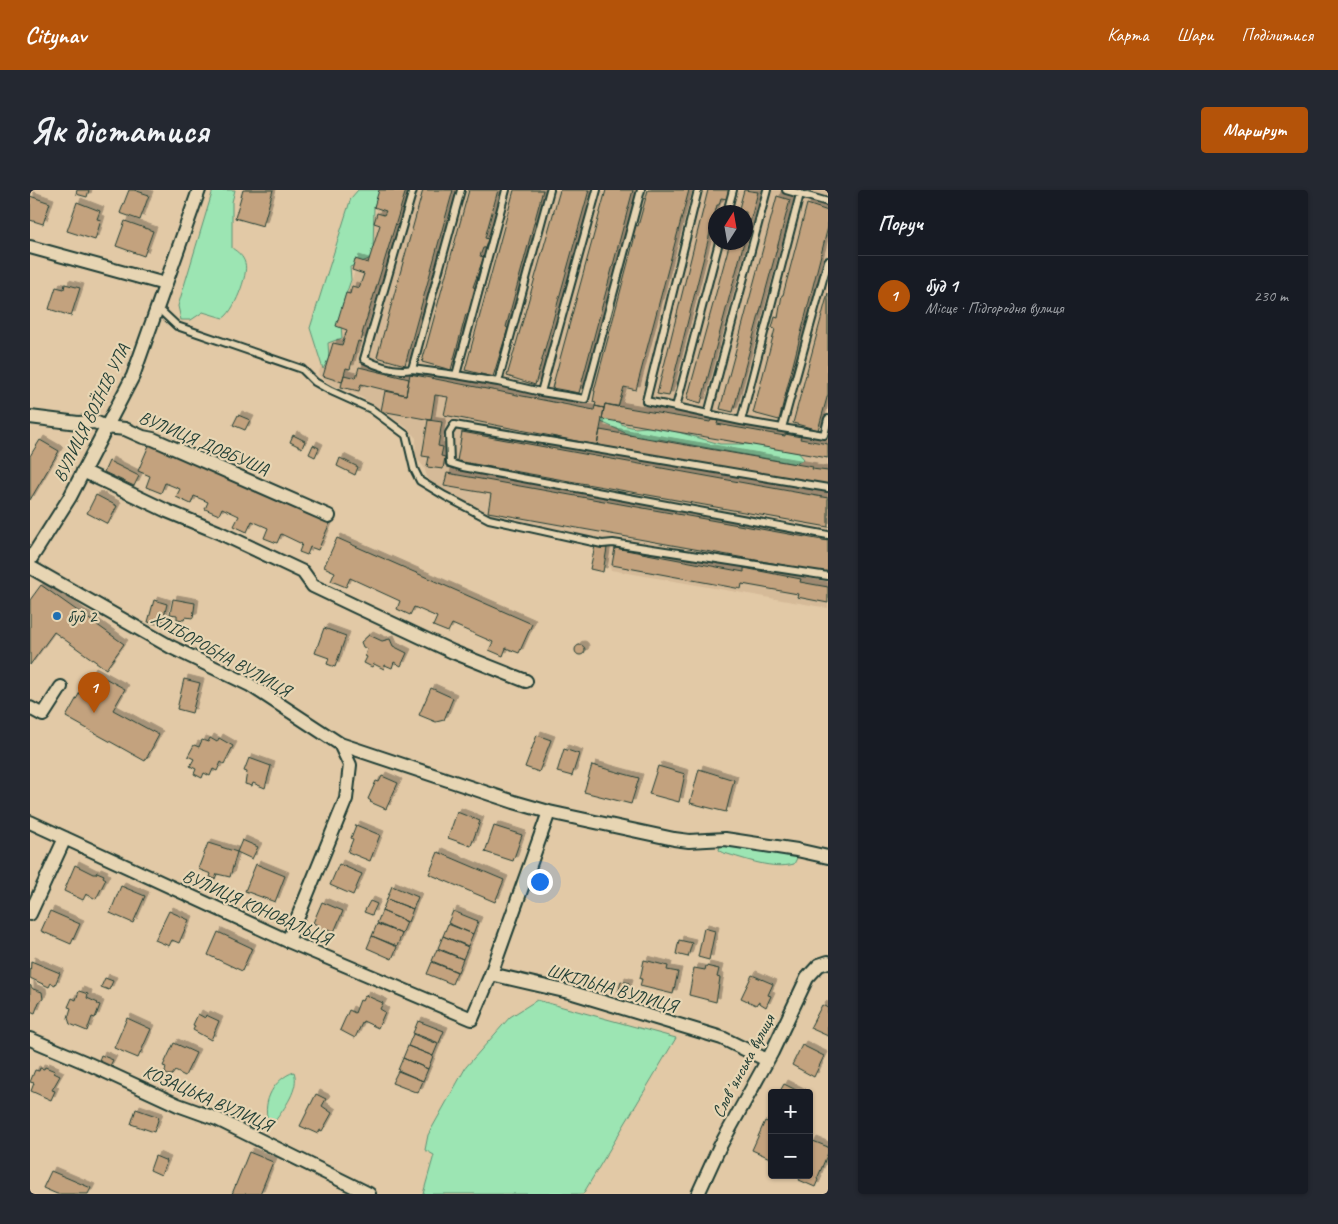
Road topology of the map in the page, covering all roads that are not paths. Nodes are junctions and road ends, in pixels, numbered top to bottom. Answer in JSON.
{"nodes":[{"id":1,"x":199,"y":190,"type":"edge"},
{"id":2,"x":414,"y":190,"type":"edge"},
{"id":3,"x":462,"y":190,"type":"edge"},
{"id":4,"x":506,"y":190,"type":"edge"},
{"id":5,"x":550,"y":190,"type":"edge"},
{"id":6,"x":596,"y":190,"type":"edge"},
{"id":7,"x":642,"y":190,"type":"edge"},
{"id":8,"x":698,"y":190,"type":"edge"},
{"id":9,"x":733,"y":190,"type":"edge"},
{"id":10,"x":767,"y":190,"type":"edge"},
{"id":11,"x":786,"y":190,"type":"edge"},
{"id":12,"x":800,"y":194,"type":"junction"},
{"id":13,"x":828,"y":202,"type":"edge"},
{"id":14,"x":729,"y":205,"type":"edge"},
{"id":15,"x":30,"y":247,"type":"edge"},
{"id":16,"x":717,"y":250,"type":"edge"},
{"id":17,"x":828,"y":261,"type":"edge"},
{"id":18,"x":165,"y":284,"type":"junction"},
{"id":19,"x":157,"y":307,"type":"junction"},
{"id":20,"x":412,"y":369,"type":"junction"},
{"id":21,"x":456,"y":375,"type":"junction"},
{"id":22,"x":498,"y":382,"type":"junction"},
{"id":23,"x":542,"y":392,"type":"junction"},
{"id":24,"x":676,"y":407,"type":"junction"},
{"id":25,"x":708,"y":414,"type":"junction"},
{"id":26,"x":30,"y":417,"type":"edge"},
{"id":27,"x":828,"y":419,"type":"edge"},
{"id":28,"x":741,"y":420,"type":"junction"},
{"id":29,"x":106,"y":427,"type":"junction"},
{"id":30,"x":782,"y":428,"type":"junction"},
{"id":31,"x":826,"y":436,"type":"edge"},
{"id":32,"x":83,"y":471,"type":"junction"},
{"id":33,"x":828,"y":488,"type":"edge"},
{"id":34,"x":329,"y":516,"type":"dead end"},
{"id":35,"x":828,"y":535,"type":"edge"},
{"id":36,"x":30,"y":560,"type":"edge"},
{"id":37,"x":30,"y":567,"type":"edge"},
{"id":38,"x":828,"y":576,"type":"edge"},
{"id":39,"x":526,"y":681,"type":"dead end"},
{"id":40,"x":61,"y":687,"type":"dead end"},
{"id":41,"x":30,"y":708,"type":"edge"},
{"id":42,"x":340,"y":744,"type":"junction"},
{"id":43,"x":549,"y":812,"type":"junction"},
{"id":44,"x":30,"y":822,"type":"edge"},
{"id":45,"x":65,"y":838,"type":"junction"},
{"id":46,"x":828,"y":857,"type":"edge"},
{"id":47,"x":30,"y":914,"type":"edge"},
{"id":48,"x":288,"y":941,"type":"junction"},
{"id":49,"x":828,"y":962,"type":"edge"},
{"id":50,"x":491,"y":974,"type":"junction"},
{"id":51,"x":30,"y":1039,"type":"edge"},
{"id":52,"x":767,"y":1060,"type":"junction"},
{"id":53,"x":369,"y":1194,"type":"edge"},
{"id":54,"x":698,"y":1194,"type":"edge"}],
"edges":[{"from":1,"to":18,"type":"street","name":"ВУЛИЦЯ ВОЇНІВ УПА"},
{"from":2,"to":20,"type":"lane"},
{"from":3,"to":20,"type":"lane"},
{"from":4,"to":21,"type":"lane"},
{"from":5,"to":22,"type":"lane"},
{"from":6,"to":23,"type":"lane"},
{"from":7,"to":23,"type":"lane"},
{"from":8,"to":24,"type":"lane"},
{"from":9,"to":14,"type":"lane"},
{"from":10,"to":25,"type":"lane"},
{"from":11,"to":12,"type":"lane"},
{"from":12,"to":13,"type":"lane"},
{"from":12,"to":28,"type":"lane"},
{"from":15,"to":18,"type":"street"},
{"from":16,"to":24,"type":"lane"},
{"from":17,"to":30,"type":"lane"},
{"from":18,"to":19,"type":"street","name":"ВУЛИЦЯ ВОЇНІВ УПА"},
{"from":19,"to":29,"type":"street","name":"ВУЛИЦЯ ВОЇНІВ УПА"},
{"from":19,"to":38,"type":"lane"},
{"from":20,"to":21,"type":"lane"},
{"from":21,"to":22,"type":"lane"},
{"from":22,"to":23,"type":"lane"},
{"from":24,"to":25,"type":"lane"},
{"from":25,"to":28,"type":"lane"},
{"from":26,"to":29,"type":"street","name":"ВУЛИЦЯ ДОВБУША"},
{"from":27,"to":31,"type":"lane"},
{"from":28,"to":30,"type":"lane"},
{"from":29,"to":32,"type":"street","name":"ВУЛИЦЯ ВОЇНІВ УПА"},
{"from":29,"to":34,"type":"street","name":"ВУЛИЦЯ ДОВБУША"},
{"from":30,"to":31,"type":"lane"},
{"from":32,"to":36,"type":"street","name":"ВУЛИЦЯ ВОЇНІВ УПА"},
{"from":32,"to":39,"type":"street"},
{"from":33,"to":35,"type":"lane"},
{"from":37,"to":42,"type":"street","name":"ХЛІБОРОБНА ВУЛИЦЯ"},
{"from":40,"to":41,"type":"street"},
{"from":42,"to":43,"type":"street","name":"ХЛІБОРОБНА ВУЛИЦЯ"},
{"from":42,"to":48,"type":"street"},
{"from":43,"to":46,"type":"street","name":"ХЛІБОРОБНА ВУЛИЦЯ"},
{"from":43,"to":50,"type":"street"},
{"from":44,"to":45,"type":"street","name":"ВУЛИЦЯ КОНОВАЛЬЦЯ"},
{"from":45,"to":47,"type":"street"},
{"from":45,"to":48,"type":"street","name":"ВУЛИЦЯ КОНОВАЛЬЦЯ"},
{"from":48,"to":50,"type":"street","name":"ВУЛИЦЯ КОНОВАЛЬЦЯ"},
{"from":49,"to":52,"type":"street","name":"Словʼянська вулиця"},
{"from":50,"to":52,"type":"street","name":"ШКІЛЬНА ВУЛИЦЯ"},
{"from":51,"to":53,"type":"street","name":"КОЗАЦЬКА ВУЛИЦЯ"},
{"from":52,"to":54,"type":"street","name":"Словʼянська вулиця"}]}
